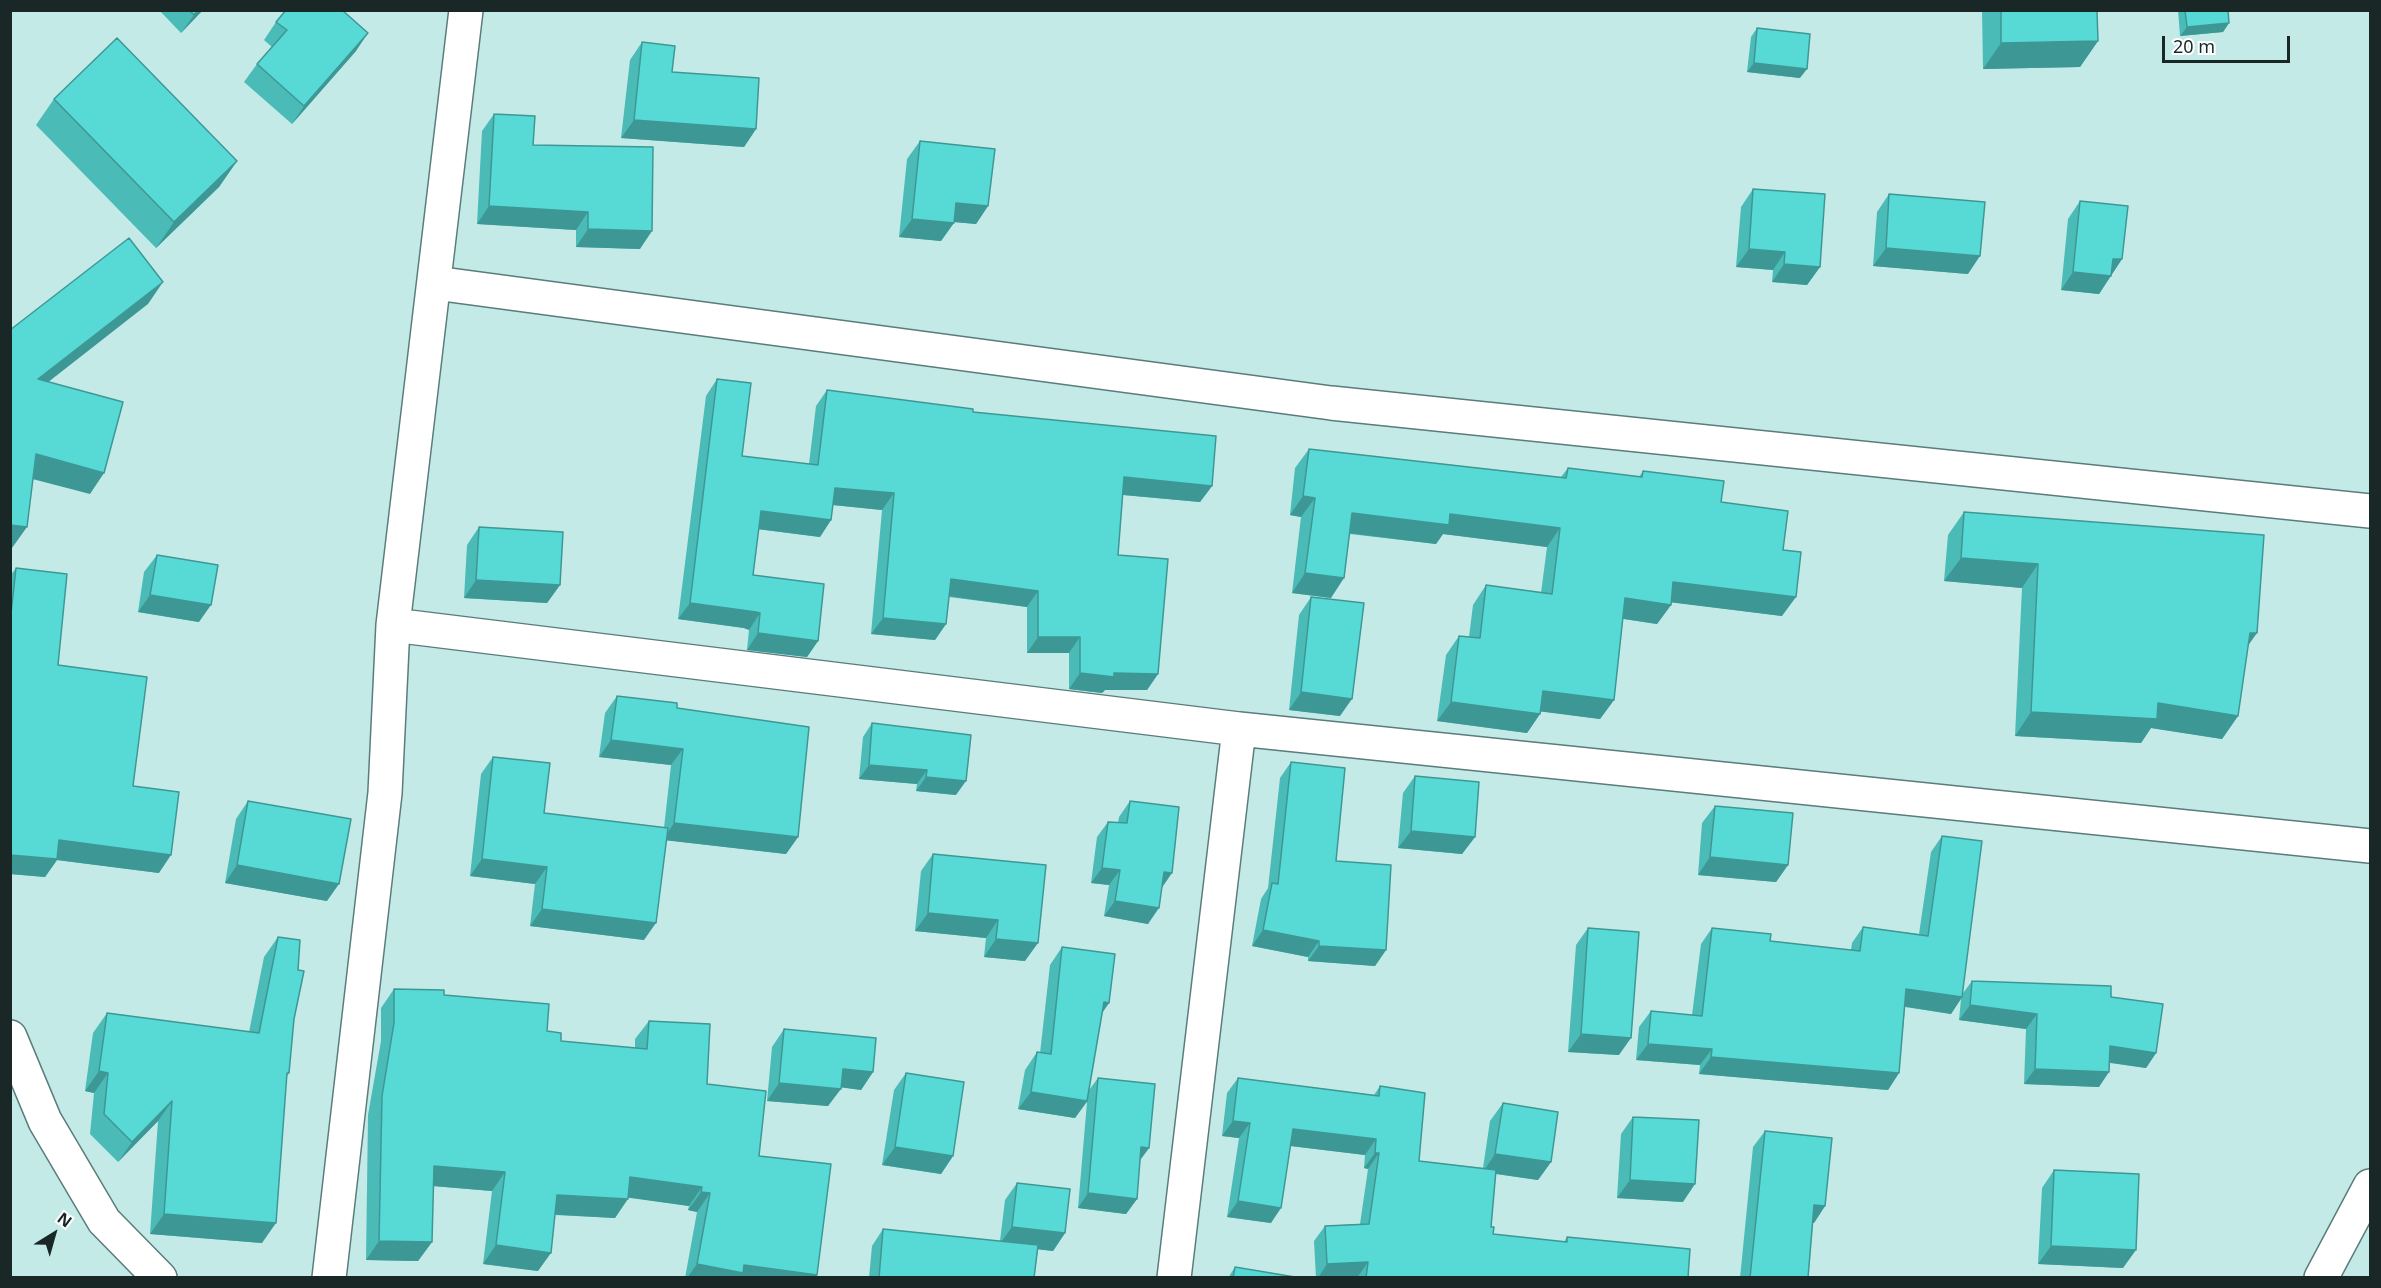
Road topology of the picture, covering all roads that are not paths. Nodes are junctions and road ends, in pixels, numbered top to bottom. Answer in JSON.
{"nodes":[{"id":1,"x":466,"y":10,"type":"edge"},
{"id":2,"x":435,"y":283,"type":"junction"},
{"id":3,"x":2370,"y":511,"type":"edge"},
{"id":4,"x":393,"y":626,"type":"junction"},
{"id":5,"x":1239,"y":729,"type":"junction"},
{"id":6,"x":2370,"y":846,"type":"edge"},
{"id":7,"x":10,"y":1037,"type":"edge"},
{"id":8,"x":2370,"y":1186,"type":"edge"},
{"id":9,"x":160,"y":1278,"type":"edge"},
{"id":10,"x":329,"y":1278,"type":"edge"},
{"id":11,"x":1174,"y":1278,"type":"edge"},
{"id":12,"x":2321,"y":1278,"type":"edge"}],
"edges":[{"from":1,"to":2,"type":"street"},
{"from":2,"to":3,"type":"street"},
{"from":2,"to":4,"type":"street"},
{"from":4,"to":5,"type":"street"},
{"from":4,"to":10,"type":"street"},
{"from":5,"to":6,"type":"street"},
{"from":5,"to":11,"type":"street"},
{"from":7,"to":9,"type":"street"},
{"from":8,"to":12,"type":"street"}]}
